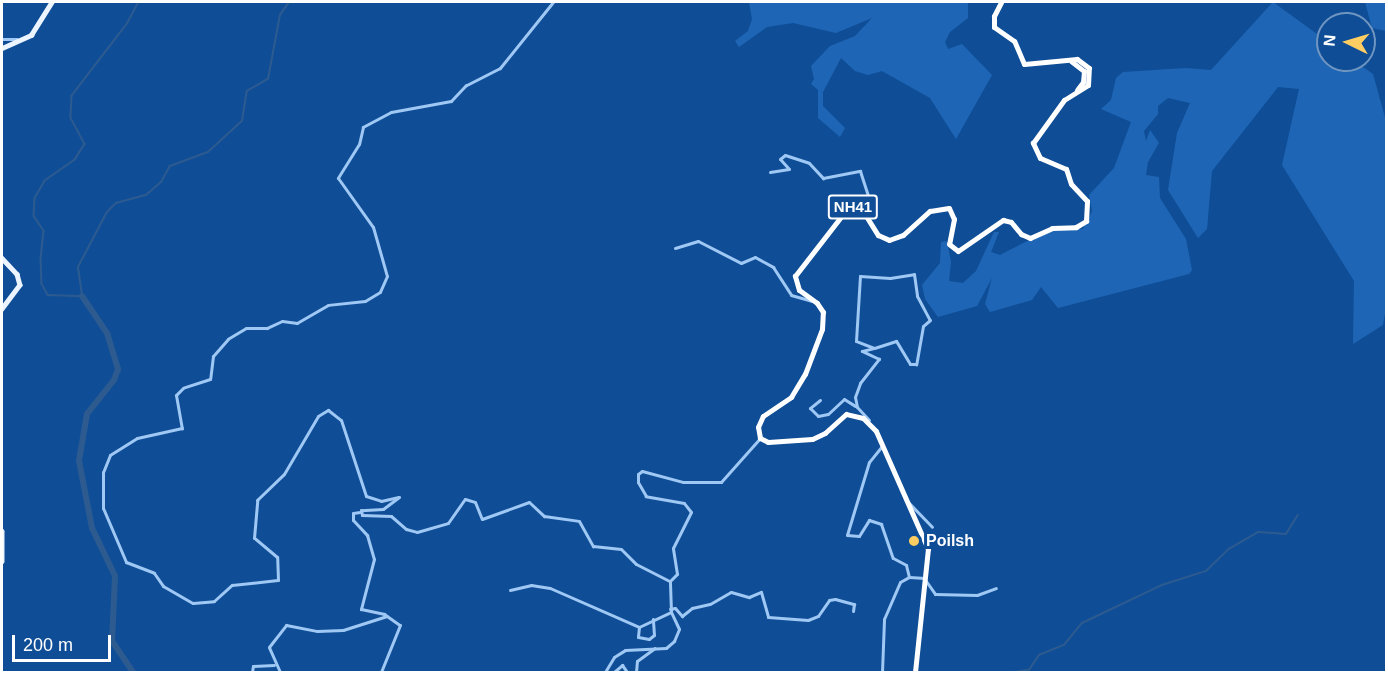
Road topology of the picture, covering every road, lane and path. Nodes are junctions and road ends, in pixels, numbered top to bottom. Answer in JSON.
{"nodes":[{"id":1,"x":52,"y":2,"type":"edge"},
{"id":2,"x":553,"y":2,"type":"edge"},
{"id":3,"x":1001,"y":2,"type":"edge"},
{"id":4,"x":2,"y":39,"type":"edge"},
{"id":5,"x":18,"y":39,"type":"junction"},
{"id":6,"x":2,"y":48,"type":"edge"},
{"id":7,"x":770,"y":172,"type":"dead end"},
{"id":8,"x":867,"y":216,"type":"junction"},
{"id":9,"x":675,"y":248,"type":"dead end"},
{"id":10,"x":2,"y":258,"type":"edge"},
{"id":11,"x":816,"y":302,"type":"junction"},
{"id":12,"x":2,"y":309,"type":"edge"},
{"id":13,"x":875,"y":348,"type":"junction"},
{"id":14,"x":819,"y":400,"type":"dead end"},
{"id":15,"x":857,"y":407,"type":"junction"},
{"id":16,"x":877,"y":434,"type":"junction"},
{"id":17,"x":760,"y":438,"type":"junction"},
{"id":18,"x":882,"y":446,"type":"junction"},
{"id":19,"x":908,"y":503,"type":"junction"},
{"id":20,"x":360,"y":512,"type":"junction"},
{"id":21,"x":932,"y":527,"type":"dead end"},
{"id":22,"x":2,"y":531,"type":"edge"},
{"id":23,"x":2,"y":561,"type":"edge"},
{"id":24,"x":909,"y":577,"type":"junction"},
{"id":25,"x":927,"y":580,"type":"junction"},
{"id":26,"x":670,"y":581,"type":"junction"},
{"id":27,"x":996,"y":588,"type":"dead end"},
{"id":28,"x":510,"y":590,"type":"dead end"},
{"id":29,"x":670,"y":610,"type":"junction"},
{"id":30,"x":853,"y":610,"type":"dead end"},
{"id":31,"x":387,"y":616,"type":"junction"},
{"id":32,"x":653,"y":619,"type":"junction"},
{"id":33,"x":639,"y":627,"type":"junction"},
{"id":34,"x":656,"y":648,"type":"junction"},
{"id":35,"x":274,"y":665,"type":"junction"},
{"id":36,"x":252,"y":672,"type":"edge"},
{"id":37,"x":280,"y":672,"type":"edge"},
{"id":38,"x":381,"y":672,"type":"edge"},
{"id":39,"x":605,"y":672,"type":"edge"},
{"id":40,"x":614,"y":672,"type":"edge"},
{"id":41,"x":627,"y":672,"type":"edge"},
{"id":42,"x":636,"y":672,"type":"edge"},
{"id":43,"x":882,"y":672,"type":"edge"},
{"id":44,"x":915,"y":672,"type":"edge"}],
"edges":[{"from":1,"to":5,"type":"main road"},
{"from":2,"to":20,"type":"street"},
{"from":3,"to":8,"type":"highway","number":"NH41"},
{"from":4,"to":5,"type":"street"},
{"from":5,"to":6,"type":"main road"},
{"from":7,"to":8,"type":"street"},
{"from":8,"to":11,"type":"highway","number":"NH41"},
{"from":9,"to":11,"type":"street"},
{"from":10,"to":12,"type":"main road"},
{"from":11,"to":17,"type":"highway"},
{"from":13,"to":13,"type":"street"},
{"from":13,"to":15,"type":"street"},
{"from":14,"to":15,"type":"street"},
{"from":15,"to":16,"type":"street"},
{"from":16,"to":17,"type":"highway"},
{"from":16,"to":18,"type":"highway"},
{"from":17,"to":26,"type":"street"},
{"from":18,"to":19,"type":"highway"},
{"from":18,"to":24,"type":"street"},
{"from":19,"to":21,"type":"street"},
{"from":19,"to":25,"type":"highway"},
{"from":20,"to":26,"type":"street"},
{"from":20,"to":31,"type":"street"},
{"from":22,"to":23,"type":"main road"},
{"from":24,"to":25,"type":"street"},
{"from":24,"to":43,"type":"street"},
{"from":25,"to":27,"type":"street"},
{"from":25,"to":44,"type":"highway"},
{"from":26,"to":29,"type":"street"},
{"from":28,"to":33,"type":"street"},
{"from":29,"to":30,"type":"street"},
{"from":29,"to":32,"type":"street"},
{"from":29,"to":34,"type":"street"},
{"from":31,"to":35,"type":"street"},
{"from":31,"to":38,"type":"street"},
{"from":32,"to":33,"type":"street"},
{"from":32,"to":33,"type":"street"},
{"from":34,"to":39,"type":"street"},
{"from":34,"to":42,"type":"street"},
{"from":35,"to":36,"type":"street"},
{"from":35,"to":37,"type":"street"},
{"from":40,"to":41,"type":"street"}]}
